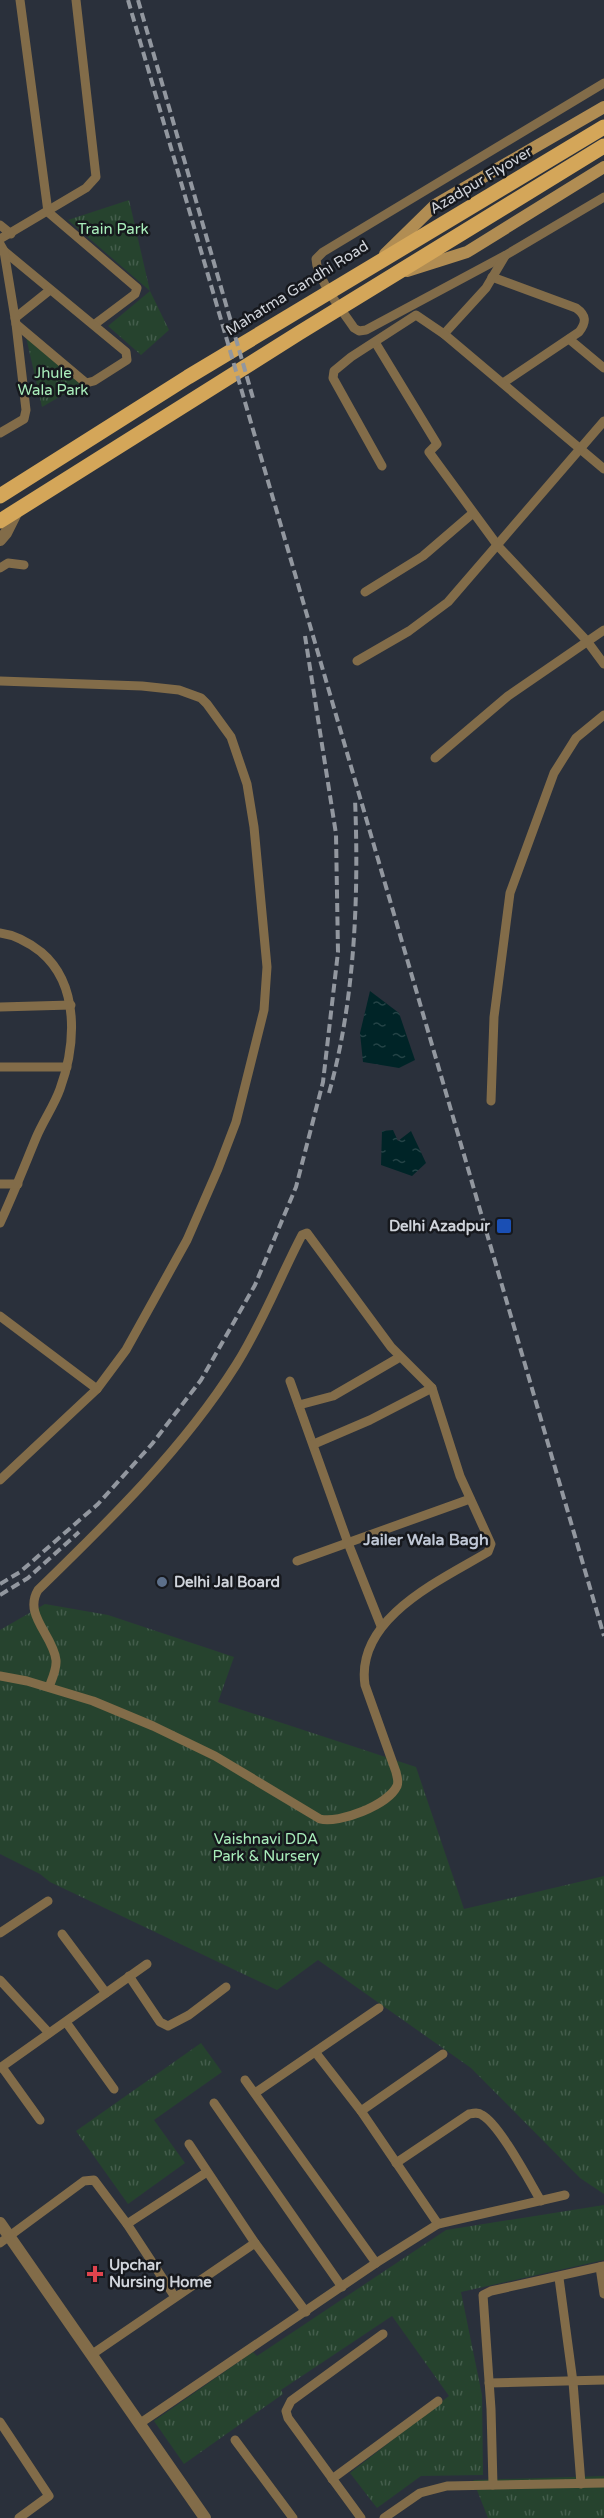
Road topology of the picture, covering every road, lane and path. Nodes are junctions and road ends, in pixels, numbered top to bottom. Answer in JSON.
{"nodes":[{"id":1,"x":21,"y":0,"type":"edge"},
{"id":2,"x":76,"y":0,"type":"edge"},
{"id":3,"x":604,"y":83,"type":"edge"},
{"id":4,"x":604,"y":107,"type":"edge"},
{"id":5,"x":604,"y":127,"type":"edge"},
{"id":6,"x":604,"y":146,"type":"edge"},
{"id":7,"x":604,"y":167,"type":"edge"},
{"id":8,"x":604,"y":197,"type":"edge"},
{"id":9,"x":48,"y":212,"type":"junction"},
{"id":10,"x":0,"y":225,"type":"edge"},
{"id":11,"x":11,"y":234,"type":"junction"},
{"id":12,"x":0,"y":239,"type":"edge"},
{"id":13,"x":2,"y":247,"type":"edge"},
{"id":14,"x":506,"y":255,"type":"junction"},
{"id":15,"x":376,"y":263,"type":"junction"},
{"id":16,"x":392,"y":276,"type":"junction"},
{"id":17,"x":492,"y":277,"type":"junction"},
{"id":18,"x":50,"y":290,"type":"junction"},
{"id":19,"x":15,"y":321,"type":"junction"},
{"id":20,"x":94,"y":324,"type":"junction"},
{"id":21,"x":444,"y":334,"type":"junction"},
{"id":22,"x":569,"y":339,"type":"junction"},
{"id":23,"x":375,"y":342,"type":"junction"},
{"id":24,"x":604,"y":369,"type":"edge"},
{"id":25,"x":503,"y":383,"type":"junction"},
{"id":26,"x":604,"y":421,"type":"edge"},
{"id":27,"x":0,"y":433,"type":"edge"},
{"id":28,"x":581,"y":448,"type":"junction"},
{"id":29,"x":382,"y":466,"type":"dead end"},
{"id":30,"x":604,"y":469,"type":"edge"},
{"id":31,"x":1,"y":495,"type":"edge"},
{"id":32,"x":17,"y":511,"type":"junction"},
{"id":33,"x":473,"y":513,"type":"junction"},
{"id":34,"x":0,"y":521,"type":"edge"},
{"id":35,"x":0,"y":540,"type":"edge"},
{"id":36,"x":498,"y":546,"type":"junction"},
{"id":37,"x":24,"y":566,"type":"dead end"},
{"id":38,"x":0,"y":568,"type":"edge"},
{"id":39,"x":365,"y":592,"type":"dead end"},
{"id":40,"x":604,"y":630,"type":"edge"},
{"id":41,"x":587,"y":641,"type":"junction"},
{"id":42,"x":357,"y":662,"type":"dead end"},
{"id":43,"x":604,"y":664,"type":"edge"},
{"id":44,"x":0,"y":681,"type":"edge"},
{"id":45,"x":604,"y":715,"type":"edge"},
{"id":46,"x":435,"y":758,"type":"dead end"},
{"id":47,"x":0,"y":933,"type":"edge"},
{"id":48,"x":71,"y":1005,"type":"junction"},
{"id":49,"x":0,"y":1007,"type":"edge"},
{"id":50,"x":0,"y":1067,"type":"edge"},
{"id":51,"x":67,"y":1067,"type":"junction"},
{"id":52,"x":491,"y":1101,"type":"dead end"},
{"id":53,"x":0,"y":1184,"type":"edge"},
{"id":54,"x":18,"y":1184,"type":"junction"},
{"id":55,"x":0,"y":1223,"type":"edge"},
{"id":56,"x":0,"y":1316,"type":"edge"},
{"id":57,"x":400,"y":1357,"type":"junction"},
{"id":58,"x":290,"y":1381,"type":"dead end"},
{"id":59,"x":432,"y":1388,"type":"junction"},
{"id":60,"x":97,"y":1389,"type":"junction"},
{"id":61,"x":299,"y":1405,"type":"junction"},
{"id":62,"x":314,"y":1444,"type":"junction"},
{"id":63,"x":0,"y":1480,"type":"edge"},
{"id":64,"x":470,"y":1499,"type":"junction"},
{"id":65,"x":348,"y":1543,"type":"junction"},
{"id":66,"x":297,"y":1562,"type":"dead end"},
{"id":67,"x":381,"y":1626,"type":"junction"},
{"id":68,"x":0,"y":1676,"type":"edge"},
{"id":69,"x":49,"y":1687,"type":"junction"},
{"id":70,"x":48,"y":1901,"type":"dead end"},
{"id":71,"x":0,"y":1934,"type":"edge"},
{"id":72,"x":62,"y":1934,"type":"dead end"},
{"id":73,"x":147,"y":1964,"type":"dead end"},
{"id":74,"x":129,"y":1976,"type":"junction"},
{"id":75,"x":0,"y":1980,"type":"edge"},
{"id":76,"x":226,"y":1987,"type":"dead end"},
{"id":77,"x":106,"y":1993,"type":"junction"},
{"id":78,"x":379,"y":2008,"type":"dead end"},
{"id":79,"x":66,"y":2022,"type":"junction"},
{"id":80,"x":49,"y":2033,"type":"junction"},
{"id":81,"x":316,"y":2053,"type":"junction"},
{"id":82,"x":443,"y":2054,"type":"dead end"},
{"id":83,"x":1,"y":2067,"type":"edge"},
{"id":84,"x":245,"y":2080,"type":"dead end"},
{"id":85,"x":114,"y":2088,"type":"dead end"},
{"id":86,"x":255,"y":2093,"type":"junction"},
{"id":87,"x":214,"y":2103,"type":"dead end"},
{"id":88,"x":361,"y":2111,"type":"junction"},
{"id":89,"x":40,"y":2120,"type":"dead end"},
{"id":90,"x":189,"y":2144,"type":"dead end"},
{"id":91,"x":396,"y":2163,"type":"junction"},
{"id":92,"x":207,"y":2172,"type":"junction"},
{"id":93,"x":565,"y":2195,"type":"dead end"},
{"id":94,"x":541,"y":2201,"type":"junction"},
{"id":95,"x":0,"y":2223,"type":"edge"},
{"id":96,"x":127,"y":2224,"type":"junction"},
{"id":97,"x":438,"y":2224,"type":"junction"},
{"id":98,"x":5,"y":2240,"type":"edge"},
{"id":99,"x":255,"y":2243,"type":"junction"},
{"id":100,"x":376,"y":2263,"type":"junction"},
{"id":101,"x":602,"y":2267,"type":"edge"},
{"id":102,"x":559,"y":2277,"type":"junction"},
{"id":103,"x":342,"y":2287,"type":"junction"},
{"id":104,"x":604,"y":2294,"type":"edge"},
{"id":105,"x":176,"y":2297,"type":"junction"},
{"id":106,"x":306,"y":2312,"type":"junction"},
{"id":107,"x":383,"y":2334,"type":"dead end"},
{"id":108,"x":91,"y":2355,"type":"junction"},
{"id":109,"x":604,"y":2380,"type":"edge"},
{"id":110,"x":573,"y":2382,"type":"junction"},
{"id":111,"x":489,"y":2383,"type":"junction"},
{"id":112,"x":438,"y":2401,"type":"dead end"},
{"id":113,"x":140,"y":2424,"type":"junction"},
{"id":114,"x":1,"y":2426,"type":"edge"},
{"id":115,"x":235,"y":2440,"type":"dead end"},
{"id":116,"x":332,"y":2479,"type":"junction"},
{"id":117,"x":604,"y":2483,"type":"edge"},
{"id":118,"x":580,"y":2484,"type":"junction"},
{"id":119,"x":493,"y":2485,"type":"junction"},
{"id":120,"x":19,"y":2518,"type":"edge"},
{"id":121,"x":206,"y":2518,"type":"edge"},
{"id":122,"x":293,"y":2518,"type":"edge"},
{"id":123,"x":361,"y":2518,"type":"edge"},
{"id":124,"x":384,"y":2518,"type":"edge"}],
"edges":[{"from":1,"to":9,"type":"street"},
{"from":2,"to":9,"type":"street"},
{"from":3,"to":14,"type":"street"},
{"from":4,"to":15,"type":"main road","name":"Mahatma Gandhi Road"},
{"from":5,"to":15,"type":"main road","name":"Azadpur Flyover"},
{"from":6,"to":16,"type":"main road"},
{"from":7,"to":16,"type":"main road"},
{"from":8,"to":14,"type":"street"},
{"from":9,"to":11,"type":"street"},
{"from":9,"to":20,"type":"street"},
{"from":10,"to":11,"type":"street"},
{"from":11,"to":12,"type":"street"},
{"from":13,"to":18,"type":"street"},
{"from":13,"to":19,"type":"street"},
{"from":14,"to":17,"type":"street"},
{"from":15,"to":31,"type":"main road","name":"Mahatma Gandhi Road"},
{"from":16,"to":32,"type":"main road"},
{"from":17,"to":21,"type":"street"},
{"from":17,"to":22,"type":"street"},
{"from":18,"to":19,"type":"street"},
{"from":18,"to":20,"type":"street"},
{"from":19,"to":20,"type":"street"},
{"from":19,"to":27,"type":"street"},
{"from":21,"to":23,"type":"street"},
{"from":21,"to":25,"type":"street"},
{"from":22,"to":24,"type":"street"},
{"from":22,"to":25,"type":"street"},
{"from":23,"to":29,"type":"street"},
{"from":23,"to":33,"type":"street"},
{"from":25,"to":28,"type":"street"},
{"from":26,"to":28,"type":"street"},
{"from":28,"to":30,"type":"street"},
{"from":28,"to":36,"type":"street"},
{"from":32,"to":34,"type":"main road"},
{"from":32,"to":35,"type":"street"},
{"from":33,"to":36,"type":"street"},
{"from":33,"to":39,"type":"street"},
{"from":36,"to":41,"type":"street"},
{"from":36,"to":42,"type":"street"},
{"from":37,"to":38,"type":"street"},
{"from":40,"to":41,"type":"street"},
{"from":41,"to":43,"type":"street"},
{"from":41,"to":46,"type":"street"},
{"from":44,"to":60,"type":"street"},
{"from":45,"to":52,"type":"street"},
{"from":47,"to":48,"type":"street"},
{"from":48,"to":49,"type":"street"},
{"from":48,"to":51,"type":"street"},
{"from":50,"to":51,"type":"street"},
{"from":51,"to":54,"type":"street"},
{"from":53,"to":54,"type":"street"},
{"from":54,"to":55,"type":"street"},
{"from":56,"to":60,"type":"street"},
{"from":57,"to":59,"type":"street"},
{"from":57,"to":61,"type":"street"},
{"from":57,"to":69,"type":"street"},
{"from":58,"to":61,"type":"street"},
{"from":59,"to":62,"type":"street"},
{"from":59,"to":64,"type":"street"},
{"from":60,"to":63,"type":"street"},
{"from":61,"to":62,"type":"street"},
{"from":62,"to":65,"type":"street"},
{"from":64,"to":65,"type":"street"},
{"from":64,"to":67,"type":"street"},
{"from":65,"to":66,"type":"street"},
{"from":65,"to":67,"type":"street"},
{"from":67,"to":69,"type":"street"},
{"from":68,"to":69,"type":"street"},
{"from":70,"to":71,"type":"street"},
{"from":72,"to":77,"type":"street"},
{"from":73,"to":74,"type":"street"},
{"from":74,"to":76,"type":"street"},
{"from":74,"to":77,"type":"street"},
{"from":75,"to":80,"type":"street"},
{"from":77,"to":79,"type":"street"},
{"from":78,"to":81,"type":"street"},
{"from":79,"to":80,"type":"street"},
{"from":79,"to":85,"type":"street"},
{"from":80,"to":83,"type":"street"},
{"from":81,"to":86,"type":"street"},
{"from":81,"to":88,"type":"street"},
{"from":82,"to":88,"type":"street"},
{"from":83,"to":89,"type":"street"},
{"from":84,"to":86,"type":"street"},
{"from":86,"to":100,"type":"street"},
{"from":87,"to":103,"type":"street"},
{"from":88,"to":91,"type":"street"},
{"from":90,"to":92,"type":"street"},
{"from":91,"to":94,"type":"street"},
{"from":91,"to":97,"type":"street"},
{"from":92,"to":96,"type":"street"},
{"from":92,"to":99,"type":"street"},
{"from":93,"to":94,"type":"street"},
{"from":94,"to":97,"type":"street"},
{"from":95,"to":98,"type":"street"},
{"from":96,"to":98,"type":"street"},
{"from":96,"to":105,"type":"street"},
{"from":97,"to":100,"type":"street"},
{"from":98,"to":108,"type":"street"},
{"from":99,"to":105,"type":"street"},
{"from":99,"to":106,"type":"street"},
{"from":100,"to":103,"type":"street"},
{"from":101,"to":102,"type":"street"},
{"from":101,"to":104,"type":"street"},
{"from":102,"to":110,"type":"street"},
{"from":102,"to":111,"type":"street"},
{"from":103,"to":106,"type":"street"},
{"from":105,"to":108,"type":"street"},
{"from":106,"to":113,"type":"street"},
{"from":107,"to":116,"type":"street"},
{"from":108,"to":113,"type":"street"},
{"from":109,"to":110,"type":"street"},
{"from":110,"to":111,"type":"street"},
{"from":110,"to":118,"type":"street"},
{"from":111,"to":119,"type":"street"},
{"from":112,"to":116,"type":"street"},
{"from":113,"to":121,"type":"street"},
{"from":114,"to":120,"type":"street"},
{"from":115,"to":122,"type":"street"},
{"from":116,"to":123,"type":"street"},
{"from":117,"to":118,"type":"street"},
{"from":118,"to":119,"type":"street"},
{"from":119,"to":124,"type":"street"}]}
